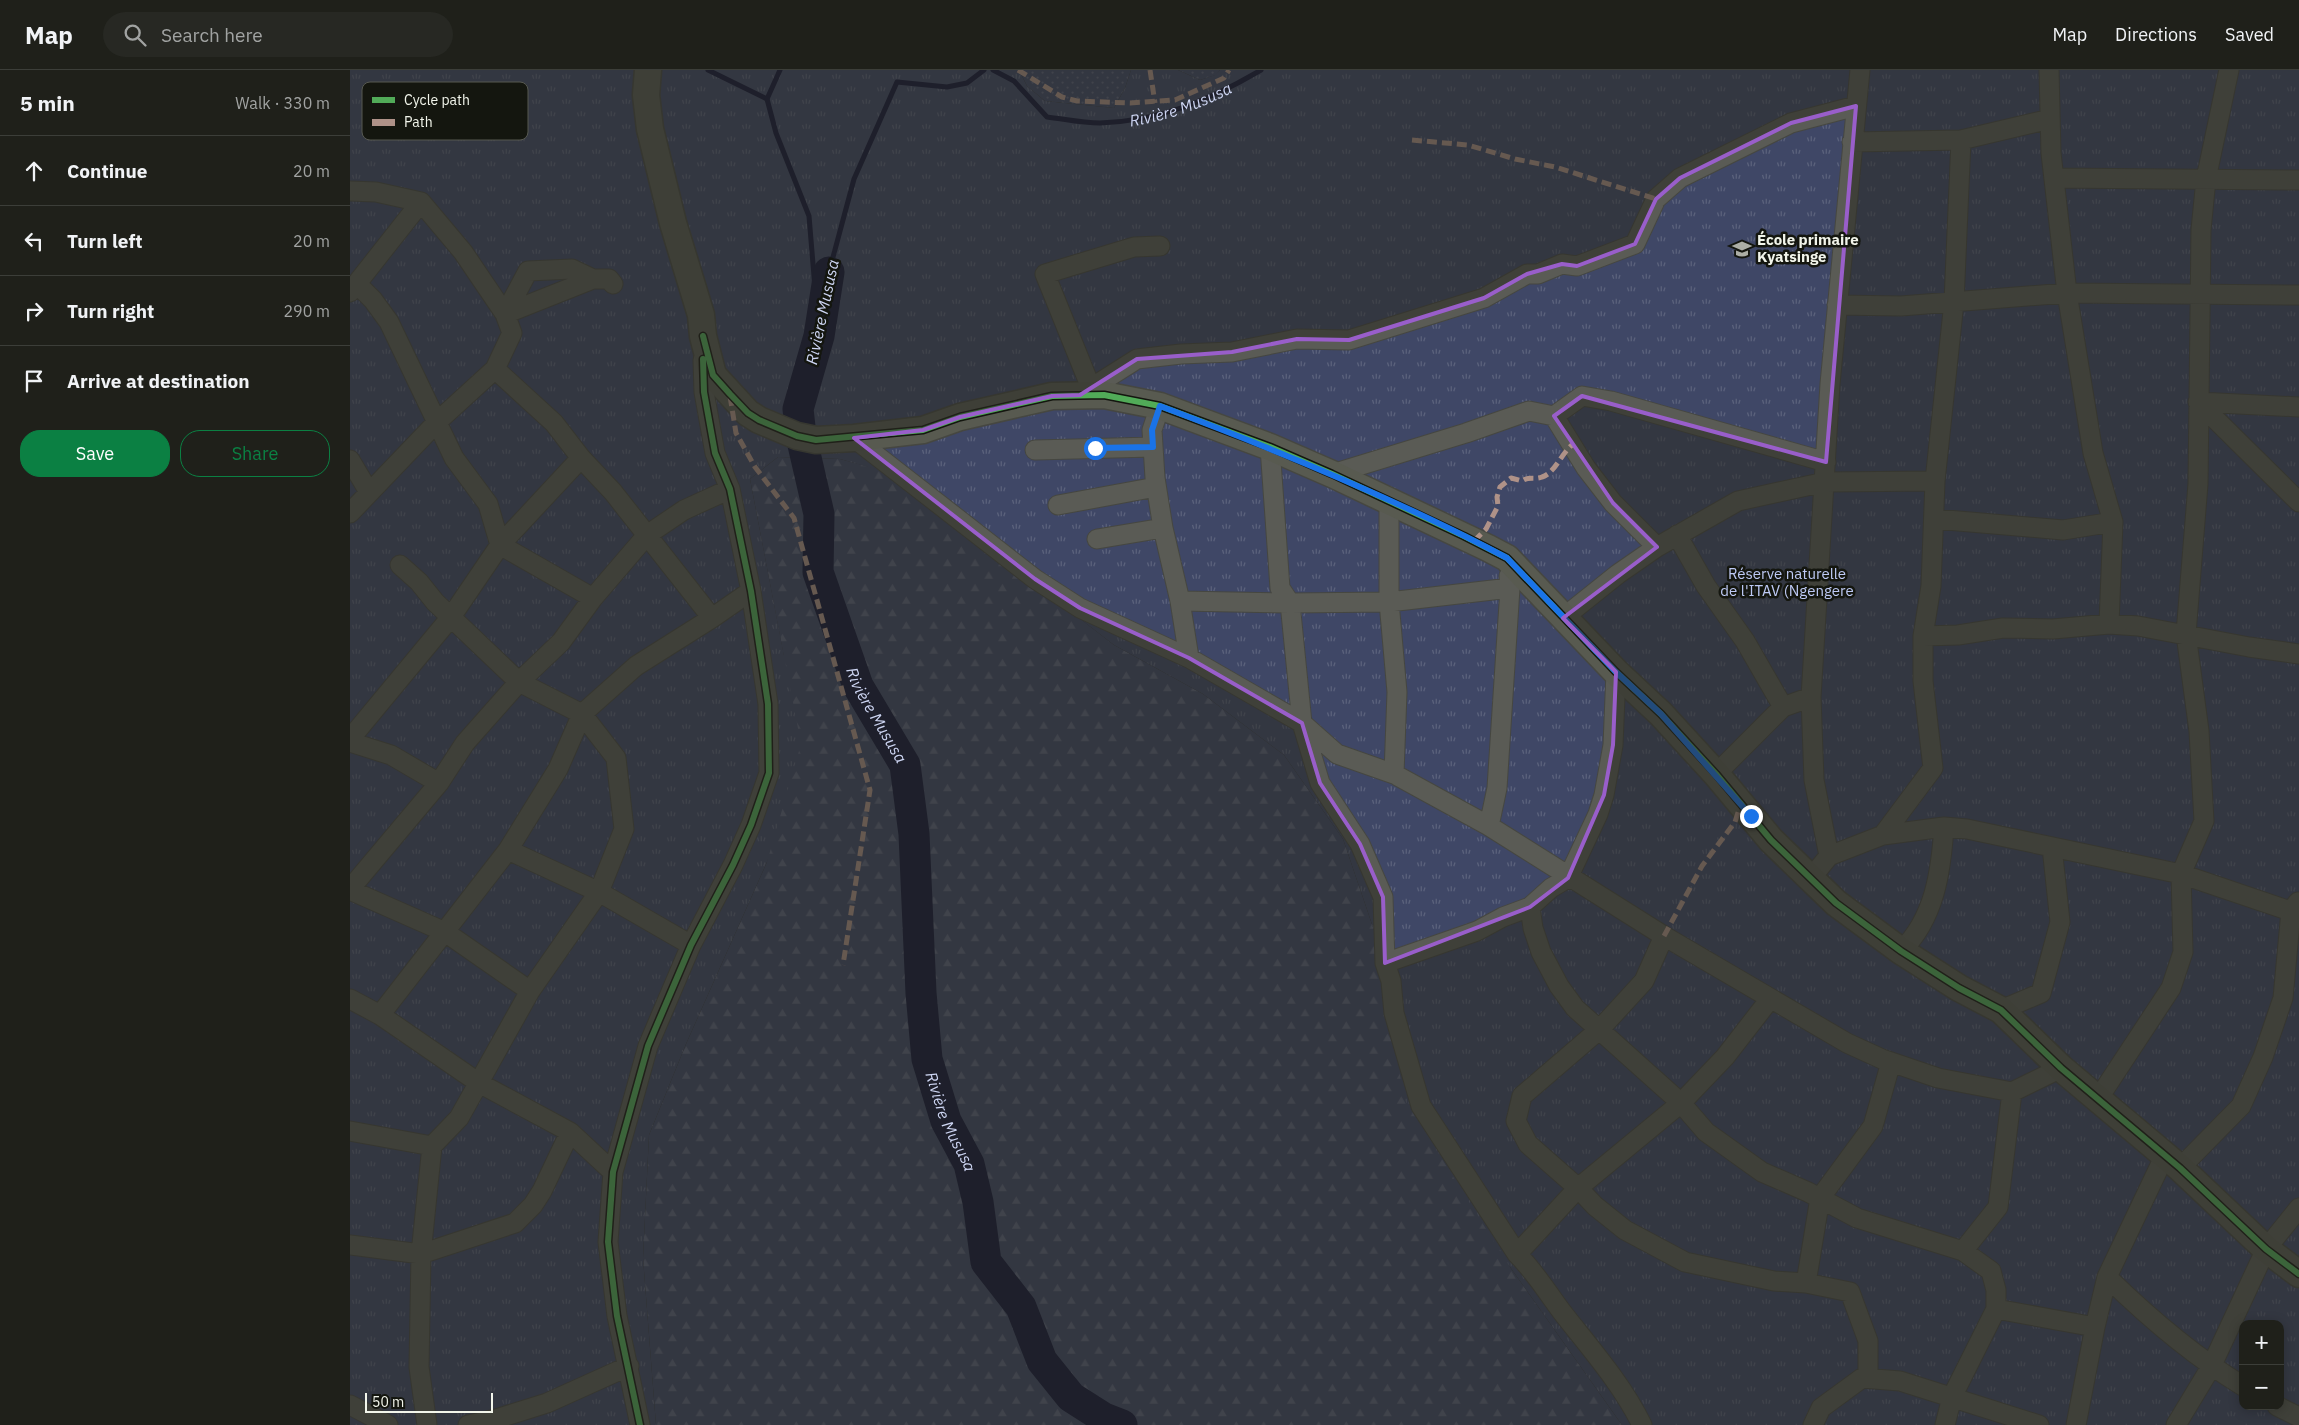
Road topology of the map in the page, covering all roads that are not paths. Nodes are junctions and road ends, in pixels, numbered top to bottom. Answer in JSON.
{"nodes":[{"id":1,"x":648,"y":70,"type":"edge"},
{"id":2,"x":1860,"y":70,"type":"edge"},
{"id":3,"x":2049,"y":70,"type":"edge"},
{"id":4,"x":2228,"y":70,"type":"edge"},
{"id":5,"x":1856,"y":106,"type":"junction"},
{"id":6,"x":2050,"y":118,"type":"junction"},
{"id":7,"x":1961,"y":140,"type":"junction"},
{"id":8,"x":1852,"y":142,"type":"junction"},
{"id":9,"x":2054,"y":178,"type":"junction"},
{"id":10,"x":2206,"y":179,"type":"junction"},
{"id":11,"x":2299,"y":180,"type":"edge"},
{"id":12,"x":350,"y":191,"type":"edge"},
{"id":13,"x":421,"y":202,"type":"junction"},
{"id":14,"x":1160,"y":246,"type":"dead end"},
{"id":15,"x":593,"y":279,"type":"junction"},
{"id":16,"x":613,"y":284,"type":"dead end"},
{"id":17,"x":353,"y":288,"type":"edge"},
{"id":18,"x":2067,"y":293,"type":"junction"},
{"id":19,"x":2201,"y":294,"type":"junction"},
{"id":20,"x":2299,"y":295,"type":"edge"},
{"id":21,"x":1954,"y":302,"type":"junction"},
{"id":22,"x":1837,"y":305,"type":"junction"},
{"id":23,"x":505,"y":314,"type":"junction"},
{"id":24,"x":703,"y":336,"type":"junction"},
{"id":25,"x":495,"y":369,"type":"junction"},
{"id":26,"x":1085,"y":392,"type":"junction"},
{"id":27,"x":2198,"y":402,"type":"junction"},
{"id":28,"x":1160,"y":406,"type":"junction"},
{"id":29,"x":2299,"y":407,"type":"edge"},
{"id":30,"x":1554,"y":416,"type":"junction"},
{"id":31,"x":438,"y":421,"type":"junction"},
{"id":32,"x":854,"y":438,"type":"junction"},
{"id":33,"x":1153,"y":447,"type":"junction"},
{"id":34,"x":1270,"y":447,"type":"junction"},
{"id":35,"x":1035,"y":450,"type":"dead end"},
{"id":36,"x":581,"y":458,"type":"junction"},
{"id":37,"x":350,"y":460,"type":"edge"},
{"id":38,"x":1826,"y":462,"type":"junction"},
{"id":39,"x":1332,"y":474,"type":"junction"},
{"id":40,"x":1935,"y":481,"type":"junction"},
{"id":41,"x":1825,"y":482,"type":"junction"},
{"id":42,"x":1156,"y":487,"type":"junction"},
{"id":43,"x":730,"y":489,"type":"junction"},
{"id":44,"x":370,"y":492,"type":"junction"},
{"id":45,"x":1389,"y":501,"type":"junction"},
{"id":46,"x":2299,"y":502,"type":"edge"},
{"id":47,"x":1058,"y":505,"type":"dead end"},
{"id":48,"x":350,"y":513,"type":"edge"},
{"id":49,"x":1935,"y":519,"type":"junction"},
{"id":50,"x":2112,"y":522,"type":"junction"},
{"id":51,"x":1163,"y":528,"type":"junction"},
{"id":52,"x":647,"y":535,"type":"junction"},
{"id":53,"x":1677,"y":535,"type":"junction"},
{"id":54,"x":1097,"y":538,"type":"dead end"},
{"id":55,"x":500,"y":545,"type":"junction"},
{"id":56,"x":1657,"y":547,"type":"junction"},
{"id":57,"x":1507,"y":558,"type":"junction"},
{"id":58,"x":400,"y":566,"type":"dead end"},
{"id":59,"x":1510,"y":588,"type":"junction"},
{"id":60,"x":750,"y":591,"type":"junction"},
{"id":61,"x":593,"y":598,"type":"junction"},
{"id":62,"x":1180,"y":601,"type":"junction"},
{"id":63,"x":1389,"y":602,"type":"junction"},
{"id":64,"x":1290,"y":603,"type":"junction"},
{"id":65,"x":451,"y":617,"type":"junction"},
{"id":66,"x":712,"y":618,"type":"junction"},
{"id":67,"x":1564,"y":618,"type":"junction"},
{"id":68,"x":2109,"y":624,"type":"junction"},
{"id":69,"x":2186,"y":634,"type":"junction"},
{"id":70,"x":1923,"y":636,"type":"junction"},
{"id":71,"x":2299,"y":654,"type":"edge"},
{"id":72,"x":1188,"y":658,"type":"junction"},
{"id":73,"x":1616,"y":672,"type":"junction"},
{"id":74,"x":519,"y":682,"type":"junction"},
{"id":75,"x":1811,"y":697,"type":"junction"},
{"id":76,"x":1783,"y":707,"type":"junction"},
{"id":77,"x":582,"y":714,"type":"junction"},
{"id":78,"x":1302,"y":722,"type":"junction"},
{"id":79,"x":350,"y":741,"type":"edge"},
{"id":80,"x":1394,"y":774,"type":"junction"},
{"id":81,"x":1716,"y":774,"type":"junction"},
{"id":82,"x":439,"y":783,"type":"junction"},
{"id":83,"x":1489,"y":826,"type":"junction"},
{"id":84,"x":1944,"y":827,"type":"junction"},
{"id":85,"x":1883,"y":835,"type":"junction"},
{"id":86,"x":2052,"y":847,"type":"junction"},
{"id":87,"x":508,"y":850,"type":"junction"},
{"id":88,"x":1829,"y":856,"type":"junction"},
{"id":89,"x":2180,"y":874,"type":"junction"},
{"id":90,"x":1568,"y":878,"type":"junction"},
{"id":91,"x":1811,"y":878,"type":"junction"},
{"id":92,"x":350,"y":889,"type":"edge"},
{"id":93,"x":599,"y":892,"type":"junction"},
{"id":94,"x":1530,"y":907,"type":"junction"},
{"id":95,"x":2296,"y":909,"type":"edge"},
{"id":96,"x":444,"y":932,"type":"junction"},
{"id":97,"x":1664,"y":936,"type":"junction"},
{"id":98,"x":691,"y":945,"type":"junction"},
{"id":99,"x":1901,"y":951,"type":"junction"},
{"id":100,"x":1385,"y":964,"type":"junction"},
{"id":101,"x":530,"y":991,"type":"junction"},
{"id":102,"x":350,"y":999,"type":"edge"},
{"id":103,"x":1770,"y":999,"type":"junction"},
{"id":104,"x":2002,"y":1010,"type":"junction"},
{"id":105,"x":380,"y":1015,"type":"junction"},
{"id":106,"x":1600,"y":1029,"type":"junction"},
{"id":107,"x":1891,"y":1062,"type":"junction"},
{"id":108,"x":2061,"y":1068,"type":"junction"},
{"id":109,"x":479,"y":1082,"type":"junction"},
{"id":110,"x":2012,"y":1092,"type":"junction"},
{"id":111,"x":2098,"y":1098,"type":"junction"},
{"id":112,"x":1681,"y":1103,"type":"junction"},
{"id":113,"x":350,"y":1131,"type":"edge"},
{"id":114,"x":570,"y":1132,"type":"junction"},
{"id":115,"x":432,"y":1146,"type":"junction"},
{"id":116,"x":2173,"y":1162,"type":"junction"},
{"id":117,"x":614,"y":1172,"type":"junction"},
{"id":118,"x":1578,"y":1188,"type":"junction"},
{"id":119,"x":1820,"y":1198,"type":"junction"},
{"id":120,"x":2299,"y":1208,"type":"edge"},
{"id":121,"x":350,"y":1245,"type":"edge"},
{"id":122,"x":2266,"y":1249,"type":"junction"},
{"id":123,"x":1964,"y":1251,"type":"junction"},
{"id":124,"x":421,"y":1254,"type":"junction"},
{"id":125,"x":1518,"y":1254,"type":"junction"},
{"id":126,"x":2299,"y":1274,"type":"edge"},
{"id":127,"x":2107,"y":1277,"type":"junction"},
{"id":128,"x":1806,"y":1283,"type":"junction"},
{"id":129,"x":1996,"y":1309,"type":"junction"},
{"id":130,"x":2094,"y":1327,"type":"junction"},
{"id":131,"x":629,"y":1366,"type":"junction"},
{"id":132,"x":2211,"y":1367,"type":"junction"},
{"id":133,"x":1868,"y":1378,"type":"junction"},
{"id":134,"x":2239,"y":1384,"type":"edge"},
{"id":135,"x":1952,"y":1398,"type":"junction"},
{"id":136,"x":350,"y":1405,"type":"edge"},
{"id":137,"x":2284,"y":1409,"type":"edge"},
{"id":138,"x":2299,"y":1416,"type":"edge"},
{"id":139,"x":388,"y":1425,"type":"edge"},
{"id":140,"x":427,"y":1425,"type":"edge"},
{"id":141,"x":468,"y":1425,"type":"edge"},
{"id":142,"x":640,"y":1425,"type":"edge"},
{"id":143,"x":1642,"y":1425,"type":"edge"},
{"id":144,"x":1813,"y":1425,"type":"edge"},
{"id":145,"x":1945,"y":1425,"type":"edge"},
{"id":146,"x":2039,"y":1425,"type":"edge"},
{"id":147,"x":2076,"y":1425,"type":"edge"},
{"id":148,"x":2176,"y":1425,"type":"edge"}],
"edges":[{"from":1,"to":24,"type":"street"},
{"from":2,"to":5,"type":"street"},
{"from":3,"to":6,"type":"street"},
{"from":4,"to":10,"type":"street"},
{"from":5,"to":8,"type":"street"},
{"from":5,"to":26,"type":"street"},
{"from":6,"to":7,"type":"street"},
{"from":6,"to":9,"type":"street"},
{"from":7,"to":8,"type":"street"},
{"from":7,"to":21,"type":"street"},
{"from":8,"to":22,"type":"street"},
{"from":9,"to":10,"type":"street"},
{"from":9,"to":18,"type":"street"},
{"from":10,"to":11,"type":"street"},
{"from":10,"to":19,"type":"street"},
{"from":12,"to":13,"type":"street"},
{"from":13,"to":17,"type":"street"},
{"from":13,"to":23,"type":"street"},
{"from":14,"to":26,"type":"street"},
{"from":15,"to":16,"type":"street"},
{"from":15,"to":23,"type":"street"},
{"from":15,"to":23,"type":"street"},
{"from":17,"to":31,"type":"street"},
{"from":18,"to":19,"type":"street"},
{"from":18,"to":21,"type":"street"},
{"from":18,"to":50,"type":"street"},
{"from":19,"to":20,"type":"street"},
{"from":19,"to":27,"type":"street"},
{"from":21,"to":22,"type":"street"},
{"from":21,"to":40,"type":"street"},
{"from":22,"to":38,"type":"street"},
{"from":23,"to":25,"type":"street"},
{"from":24,"to":32,"type":"street"},
{"from":24,"to":43,"type":"street"},
{"from":25,"to":31,"type":"street"},
{"from":25,"to":36,"type":"street"},
{"from":26,"to":28,"type":"street"},
{"from":26,"to":32,"type":"street"},
{"from":27,"to":29,"type":"street"},
{"from":27,"to":46,"type":"street"},
{"from":27,"to":69,"type":"street"},
{"from":28,"to":33,"type":"street"},
{"from":28,"to":34,"type":"street"},
{"from":30,"to":38,"type":"street"},
{"from":30,"to":39,"type":"street"},
{"from":30,"to":56,"type":"street"},
{"from":31,"to":44,"type":"street"},
{"from":31,"to":55,"type":"street"},
{"from":32,"to":72,"type":"street"},
{"from":33,"to":35,"type":"street"},
{"from":33,"to":42,"type":"street"},
{"from":34,"to":39,"type":"street"},
{"from":34,"to":64,"type":"street"},
{"from":36,"to":52,"type":"street"},
{"from":36,"to":55,"type":"street"},
{"from":37,"to":44,"type":"street"},
{"from":38,"to":41,"type":"street"},
{"from":39,"to":45,"type":"street"},
{"from":40,"to":41,"type":"street"},
{"from":40,"to":49,"type":"street"},
{"from":41,"to":53,"type":"street"},
{"from":41,"to":75,"type":"street"},
{"from":42,"to":47,"type":"street"},
{"from":42,"to":51,"type":"street"},
{"from":43,"to":52,"type":"street"},
{"from":43,"to":60,"type":"street"},
{"from":44,"to":48,"type":"street"},
{"from":45,"to":57,"type":"street"},
{"from":45,"to":63,"type":"street"},
{"from":49,"to":50,"type":"street"},
{"from":49,"to":70,"type":"street"},
{"from":50,"to":68,"type":"street"},
{"from":51,"to":54,"type":"street"},
{"from":51,"to":62,"type":"street"},
{"from":52,"to":61,"type":"street"},
{"from":52,"to":66,"type":"street"},
{"from":53,"to":56,"type":"street"},
{"from":53,"to":76,"type":"street"},
{"from":55,"to":61,"type":"street"},
{"from":55,"to":65,"type":"street"},
{"from":56,"to":67,"type":"street"},
{"from":57,"to":59,"type":"street"},
{"from":57,"to":67,"type":"street"},
{"from":58,"to":65,"type":"street"},
{"from":59,"to":63,"type":"street"},
{"from":59,"to":83,"type":"street"},
{"from":60,"to":66,"type":"street"},
{"from":60,"to":98,"type":"street"},
{"from":61,"to":74,"type":"street"},
{"from":62,"to":64,"type":"street"},
{"from":62,"to":72,"type":"street"},
{"from":63,"to":64,"type":"street"},
{"from":63,"to":80,"type":"street"},
{"from":64,"to":78,"type":"street"},
{"from":65,"to":74,"type":"street"},
{"from":65,"to":79,"type":"street"},
{"from":66,"to":77,"type":"street"},
{"from":67,"to":73,"type":"street"},
{"from":68,"to":69,"type":"street"},
{"from":68,"to":70,"type":"street"},
{"from":69,"to":71,"type":"street"},
{"from":69,"to":89,"type":"street"},
{"from":70,"to":85,"type":"street"},
{"from":72,"to":78,"type":"street"},
{"from":73,"to":81,"type":"street"},
{"from":73,"to":90,"type":"street"},
{"from":74,"to":77,"type":"street"},
{"from":74,"to":82,"type":"street"},
{"from":75,"to":76,"type":"street"},
{"from":75,"to":88,"type":"street"},
{"from":76,"to":81,"type":"street"},
{"from":77,"to":87,"type":"street"},
{"from":77,"to":93,"type":"street"},
{"from":78,"to":80,"type":"street"},
{"from":78,"to":100,"type":"street"},
{"from":79,"to":82,"type":"street"},
{"from":80,"to":83,"type":"street"},
{"from":81,"to":91,"type":"street"},
{"from":82,"to":92,"type":"street"},
{"from":83,"to":90,"type":"street"},
{"from":84,"to":85,"type":"street"},
{"from":84,"to":86,"type":"street"},
{"from":84,"to":99,"type":"street"},
{"from":85,"to":88,"type":"street"},
{"from":86,"to":89,"type":"street"},
{"from":86,"to":104,"type":"street"},
{"from":87,"to":93,"type":"street"},
{"from":87,"to":96,"type":"street"},
{"from":88,"to":91,"type":"street"},
{"from":89,"to":95,"type":"street"},
{"from":89,"to":111,"type":"street"},
{"from":90,"to":94,"type":"street"},
{"from":90,"to":97,"type":"street"},
{"from":91,"to":99,"type":"street"},
{"from":92,"to":96,"type":"street"},
{"from":93,"to":98,"type":"street"},
{"from":93,"to":101,"type":"street"},
{"from":94,"to":100,"type":"street"},
{"from":94,"to":106,"type":"street"},
{"from":95,"to":116,"type":"street"},
{"from":96,"to":101,"type":"street"},
{"from":96,"to":105,"type":"street"},
{"from":97,"to":103,"type":"street"},
{"from":97,"to":106,"type":"street"},
{"from":98,"to":117,"type":"street"},
{"from":99,"to":104,"type":"street"},
{"from":100,"to":125,"type":"street"},
{"from":101,"to":109,"type":"street"},
{"from":102,"to":105,"type":"street"},
{"from":103,"to":107,"type":"street"},
{"from":103,"to":112,"type":"street"},
{"from":104,"to":108,"type":"street"},
{"from":105,"to":109,"type":"street"},
{"from":106,"to":112,"type":"street"},
{"from":106,"to":118,"type":"street"},
{"from":107,"to":110,"type":"street"},
{"from":107,"to":119,"type":"street"},
{"from":108,"to":110,"type":"street"},
{"from":108,"to":111,"type":"street"},
{"from":109,"to":114,"type":"street"},
{"from":109,"to":115,"type":"street"},
{"from":110,"to":123,"type":"street"},
{"from":111,"to":116,"type":"street"},
{"from":112,"to":118,"type":"street"},
{"from":112,"to":119,"type":"street"},
{"from":113,"to":115,"type":"street"},
{"from":114,"to":117,"type":"street"},
{"from":114,"to":124,"type":"street"},
{"from":115,"to":124,"type":"street"},
{"from":116,"to":122,"type":"street"},
{"from":116,"to":127,"type":"street"},
{"from":117,"to":131,"type":"street"},
{"from":118,"to":125,"type":"street"},
{"from":118,"to":128,"type":"street"},
{"from":119,"to":123,"type":"street"},
{"from":119,"to":128,"type":"street"},
{"from":120,"to":122,"type":"street"},
{"from":121,"to":124,"type":"street"},
{"from":122,"to":126,"type":"street"},
{"from":122,"to":132,"type":"street"},
{"from":123,"to":129,"type":"street"},
{"from":124,"to":140,"type":"street"},
{"from":125,"to":143,"type":"street"},
{"from":127,"to":130,"type":"street"},
{"from":127,"to":132,"type":"street"},
{"from":128,"to":133,"type":"street"},
{"from":129,"to":130,"type":"street"},
{"from":129,"to":135,"type":"street"},
{"from":130,"to":147,"type":"street"},
{"from":131,"to":141,"type":"street"},
{"from":131,"to":142,"type":"street"},
{"from":132,"to":134,"type":"street"},
{"from":132,"to":148,"type":"street"},
{"from":133,"to":135,"type":"street"},
{"from":133,"to":144,"type":"street"},
{"from":135,"to":145,"type":"street"},
{"from":135,"to":146,"type":"street"},
{"from":136,"to":139,"type":"street"},
{"from":137,"to":138,"type":"street"}]}
